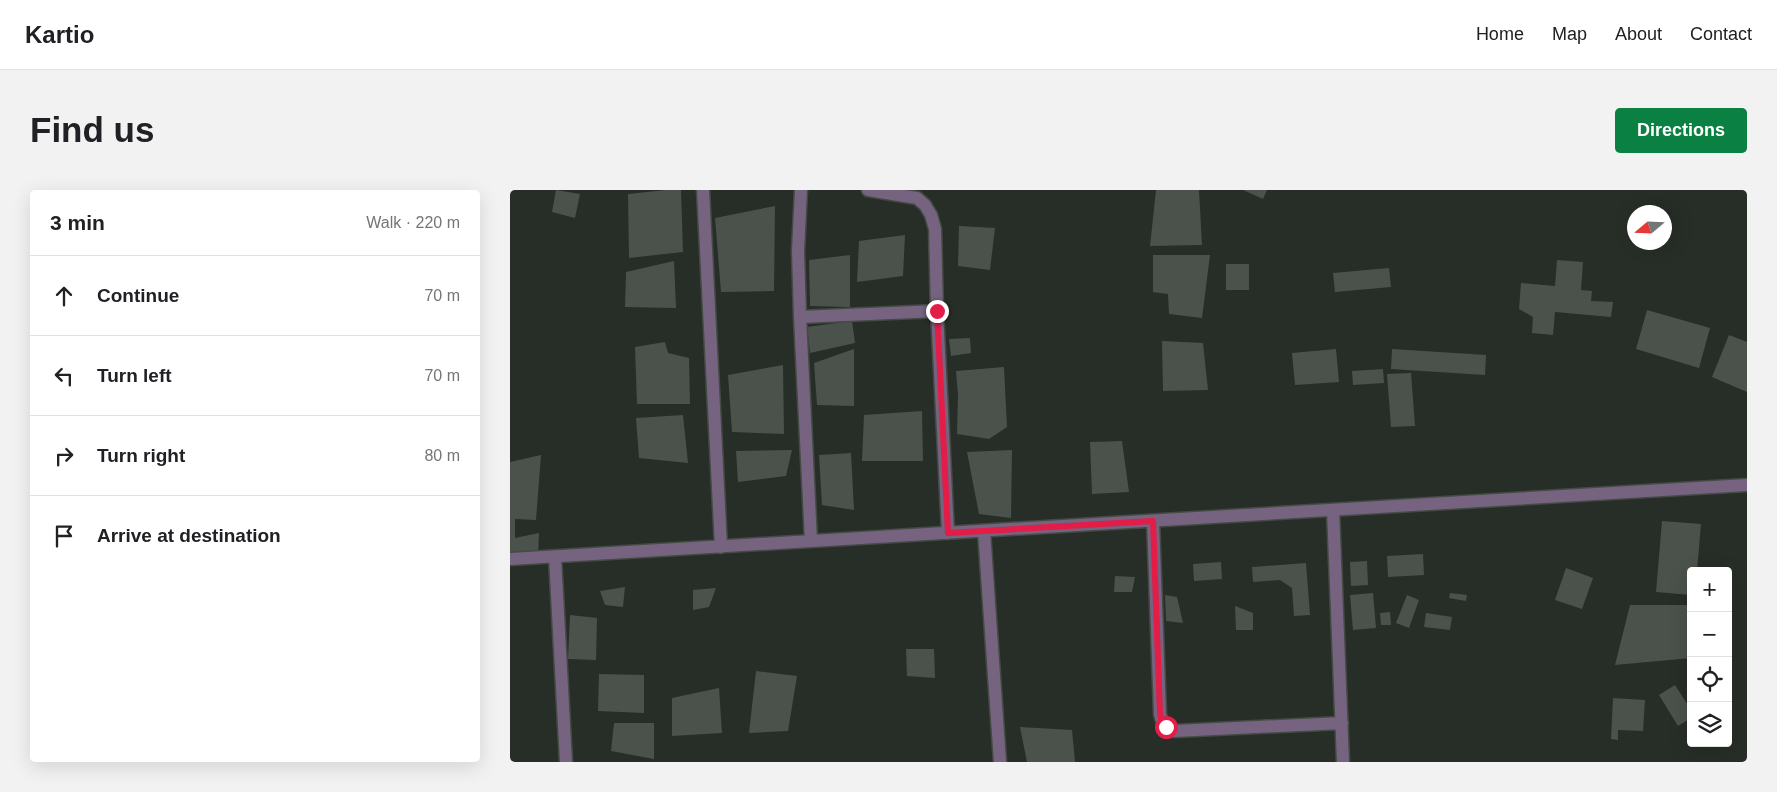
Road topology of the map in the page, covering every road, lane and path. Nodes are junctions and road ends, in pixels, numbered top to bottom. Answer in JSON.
{"nodes":[{"id":1,"x":703,"y":190,"type":"edge"},
{"id":2,"x":801,"y":190,"type":"edge"},
{"id":3,"x":868,"y":190,"type":"edge"},
{"id":4,"x":937,"y":311,"type":"junction"},
{"id":5,"x":800,"y":317,"type":"junction"},
{"id":6,"x":1747,"y":485,"type":"edge"},
{"id":7,"x":1333,"y":510,"type":"junction"},
{"id":8,"x":1153,"y":521,"type":"junction"},
{"id":9,"x":984,"y":531,"type":"junction"},
{"id":10,"x":948,"y":533,"type":"junction"},
{"id":11,"x":810,"y":541,"type":"junction"},
{"id":12,"x":721,"y":546,"type":"junction"},
{"id":13,"x":556,"y":557,"type":"junction"},
{"id":14,"x":510,"y":559,"type":"edge"},
{"id":15,"x":1342,"y":723,"type":"junction"},
{"id":16,"x":566,"y":762,"type":"edge"},
{"id":17,"x":1000,"y":762,"type":"edge"},
{"id":18,"x":1343,"y":762,"type":"edge"}],
"edges":[{"from":1,"to":12,"type":"street"},
{"from":2,"to":5,"type":"street"},
{"from":3,"to":4,"type":"street"},
{"from":4,"to":5,"type":"street"},
{"from":4,"to":10,"type":"street"},
{"from":5,"to":11,"type":"street"},
{"from":6,"to":7,"type":"street"},
{"from":7,"to":8,"type":"street"},
{"from":7,"to":15,"type":"street"},
{"from":8,"to":9,"type":"street"},
{"from":8,"to":15,"type":"street"},
{"from":9,"to":10,"type":"street"},
{"from":9,"to":17,"type":"street"},
{"from":10,"to":11,"type":"street"},
{"from":11,"to":12,"type":"street"},
{"from":12,"to":13,"type":"street"},
{"from":13,"to":14,"type":"street"},
{"from":13,"to":16,"type":"street"},
{"from":15,"to":18,"type":"street"}]}
